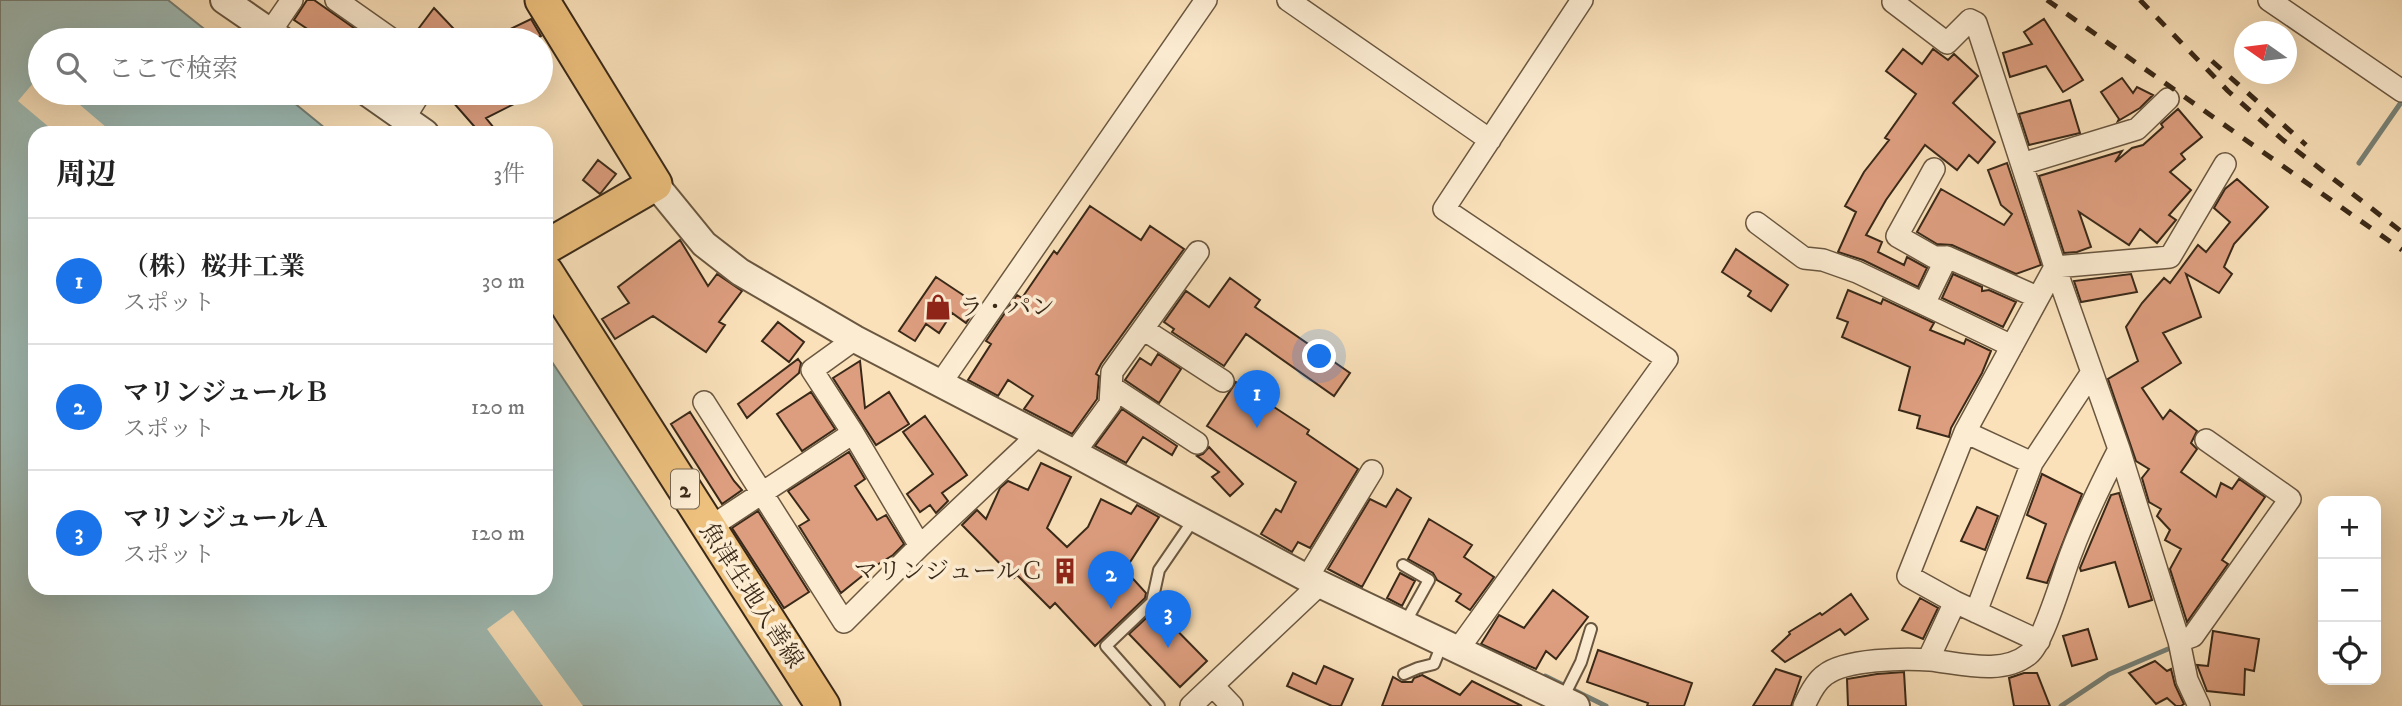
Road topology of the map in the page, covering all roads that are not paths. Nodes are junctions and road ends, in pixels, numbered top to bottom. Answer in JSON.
{"nodes":[{"id":1,"x":224,"y":0,"type":"edge"},
{"id":2,"x":292,"y":0,"type":"edge"},
{"id":3,"x":336,"y":0,"type":"edge"},
{"id":4,"x":542,"y":0,"type":"edge"},
{"id":5,"x":1206,"y":0,"type":"edge"},
{"id":6,"x":1288,"y":0,"type":"edge"},
{"id":7,"x":1582,"y":0,"type":"edge"},
{"id":8,"x":2269,"y":0,"type":"edge"},
{"id":9,"x":1893,"y":2,"type":"edge"},
{"id":10,"x":264,"y":28,"type":"edge"},
{"id":11,"x":280,"y":28,"type":"edge"},
{"id":12,"x":376,"y":28,"type":"edge"},
{"id":13,"x":2401,"y":87,"type":"edge"},
{"id":14,"x":2168,"y":99,"type":"dead end"},
{"id":15,"x":386,"y":105,"type":"edge"},
{"id":16,"x":418,"y":105,"type":"edge"},
{"id":17,"x":415,"y":125,"type":"edge"},
{"id":18,"x":1490,"y":140,"type":"junction"},
{"id":19,"x":2022,"y":164,"type":"junction"},
{"id":20,"x":2225,"y":164,"type":"dead end"},
{"id":21,"x":1934,"y":169,"type":"dead end"},
{"id":22,"x":655,"y":184,"type":"junction"},
{"id":23,"x":1757,"y":223,"type":"dead end"},
{"id":24,"x":553,"y":243,"type":"edge"},
{"id":25,"x":1198,"y":252,"type":"dead end"},
{"id":26,"x":1947,"y":257,"type":"junction"},
{"id":27,"x":2055,"y":267,"type":"junction"},
{"id":28,"x":553,"y":283,"type":"edge"},
{"id":29,"x":2037,"y":298,"type":"junction"},
{"id":30,"x":1924,"y":304,"type":"junction"},
{"id":31,"x":1143,"y":329,"type":"junction"},
{"id":32,"x":855,"y":339,"type":"junction"},
{"id":33,"x":2012,"y":346,"type":"junction"},
{"id":34,"x":2092,"y":372,"type":"junction"},
{"id":35,"x":1223,"y":381,"type":"dead end"},
{"id":36,"x":940,"y":384,"type":"junction"},
{"id":37,"x":1112,"y":388,"type":"junction"},
{"id":38,"x":704,"y":402,"type":"dead end"},
{"id":39,"x":1965,"y":432,"type":"junction"},
{"id":40,"x":853,"y":433,"type":"junction"},
{"id":41,"x":1038,"y":435,"type":"junction"},
{"id":42,"x":2206,"y":440,"type":"dead end"},
{"id":43,"x":1197,"y":443,"type":"dead end"},
{"id":44,"x":2119,"y":449,"type":"junction"},
{"id":45,"x":1074,"y":453,"type":"junction"},
{"id":46,"x":2032,"y":463,"type":"junction"},
{"id":47,"x":1371,"y":471,"type":"dead end"},
{"id":48,"x":763,"y":493,"type":"junction"},
{"id":49,"x":1196,"y":517,"type":"junction"},
{"id":50,"x":709,"y":528,"type":"junction"},
{"id":51,"x":920,"y":546,"type":"junction"},
{"id":52,"x":1403,"y":565,"type":"dead end"},
{"id":53,"x":1313,"y":581,"type":"junction"},
{"id":54,"x":1955,"y":602,"type":"junction"},
{"id":55,"x":1976,"y":612,"type":"junction"},
{"id":56,"x":1404,"y":625,"type":"junction"},
{"id":57,"x":1591,"y":629,"type":"dead end"},
{"id":58,"x":2039,"y":640,"type":"junction"},
{"id":59,"x":2179,"y":641,"type":"junction"},
{"id":60,"x":1450,"y":648,"type":"junction"},
{"id":61,"x":1928,"y":660,"type":"junction"},
{"id":62,"x":1404,"y":674,"type":"dead end"},
{"id":63,"x":1214,"y":687,"type":"junction"},
{"id":64,"x":1569,"y":703,"type":"edge"},
{"id":65,"x":823,"y":706,"type":"edge"},
{"id":66,"x":1159,"y":706,"type":"edge"},
{"id":67,"x":1191,"y":706,"type":"edge"},
{"id":68,"x":1232,"y":706,"type":"edge"},
{"id":69,"x":1804,"y":706,"type":"edge"},
{"id":70,"x":2199,"y":706,"type":"edge"}],
"edges":[{"from":1,"to":10,"type":"street"},
{"from":2,"to":11,"type":"street"},
{"from":3,"to":12,"type":"street"},
{"from":4,"to":22,"type":"main road"},
{"from":5,"to":36,"type":"street"},
{"from":6,"to":18,"type":"street"},
{"from":7,"to":18,"type":"street"},
{"from":8,"to":13,"type":"street"},
{"from":9,"to":19,"type":"street"},
{"from":14,"to":19,"type":"street"},
{"from":15,"to":17,"type":"street"},
{"from":16,"to":17,"type":"street"},
{"from":18,"to":60,"type":"street"},
{"from":19,"to":27,"type":"street"},
{"from":20,"to":27,"type":"street"},
{"from":21,"to":26,"type":"street"},
{"from":22,"to":24,"type":"main road"},
{"from":22,"to":32,"type":"street"},
{"from":23,"to":30,"type":"street"},
{"from":25,"to":31,"type":"street"},
{"from":26,"to":29,"type":"street"},
{"from":26,"to":30,"type":"street"},
{"from":27,"to":29,"type":"street"},
{"from":27,"to":34,"type":"street"},
{"from":28,"to":50,"type":"main road","name":"魚津生地入善線","number":"2"},
{"from":29,"to":33,"type":"street"},
{"from":30,"to":33,"type":"street"},
{"from":31,"to":35,"type":"street"},
{"from":31,"to":37,"type":"street"},
{"from":32,"to":36,"type":"street"},
{"from":32,"to":40,"type":"street"},
{"from":33,"to":39,"type":"street"},
{"from":34,"to":44,"type":"street"},
{"from":34,"to":46,"type":"street"},
{"from":36,"to":41,"type":"street"},
{"from":37,"to":43,"type":"street"},
{"from":37,"to":45,"type":"street"},
{"from":38,"to":48,"type":"street"},
{"from":39,"to":46,"type":"street"},
{"from":39,"to":54,"type":"street"},
{"from":40,"to":48,"type":"street"},
{"from":40,"to":51,"type":"street"},
{"from":41,"to":45,"type":"street"},
{"from":41,"to":51,"type":"street"},
{"from":42,"to":59,"type":"street"},
{"from":44,"to":58,"type":"street"},
{"from":44,"to":59,"type":"street"},
{"from":45,"to":49,"type":"street"},
{"from":46,"to":55,"type":"street"},
{"from":47,"to":53,"type":"street"},
{"from":48,"to":50,"type":"street"},
{"from":48,"to":51,"type":"street"},
{"from":49,"to":53,"type":"street"},
{"from":49,"to":66,"type":"lane"},
{"from":50,"to":65,"type":"main road","name":"魚津生地入善線","number":"2"},
{"from":52,"to":56,"type":"lane"},
{"from":53,"to":56,"type":"street"},
{"from":53,"to":63,"type":"street"},
{"from":54,"to":55,"type":"street"},
{"from":54,"to":61,"type":"street"},
{"from":55,"to":58,"type":"street"},
{"from":56,"to":60,"type":"street"},
{"from":57,"to":64,"type":"lane"},
{"from":58,"to":61,"type":"street"},
{"from":59,"to":70,"type":"street"},
{"from":60,"to":62,"type":"lane"},
{"from":60,"to":64,"type":"street"},
{"from":61,"to":69,"type":"street"},
{"from":63,"to":67,"type":"street"},
{"from":63,"to":68,"type":"street"}]}
